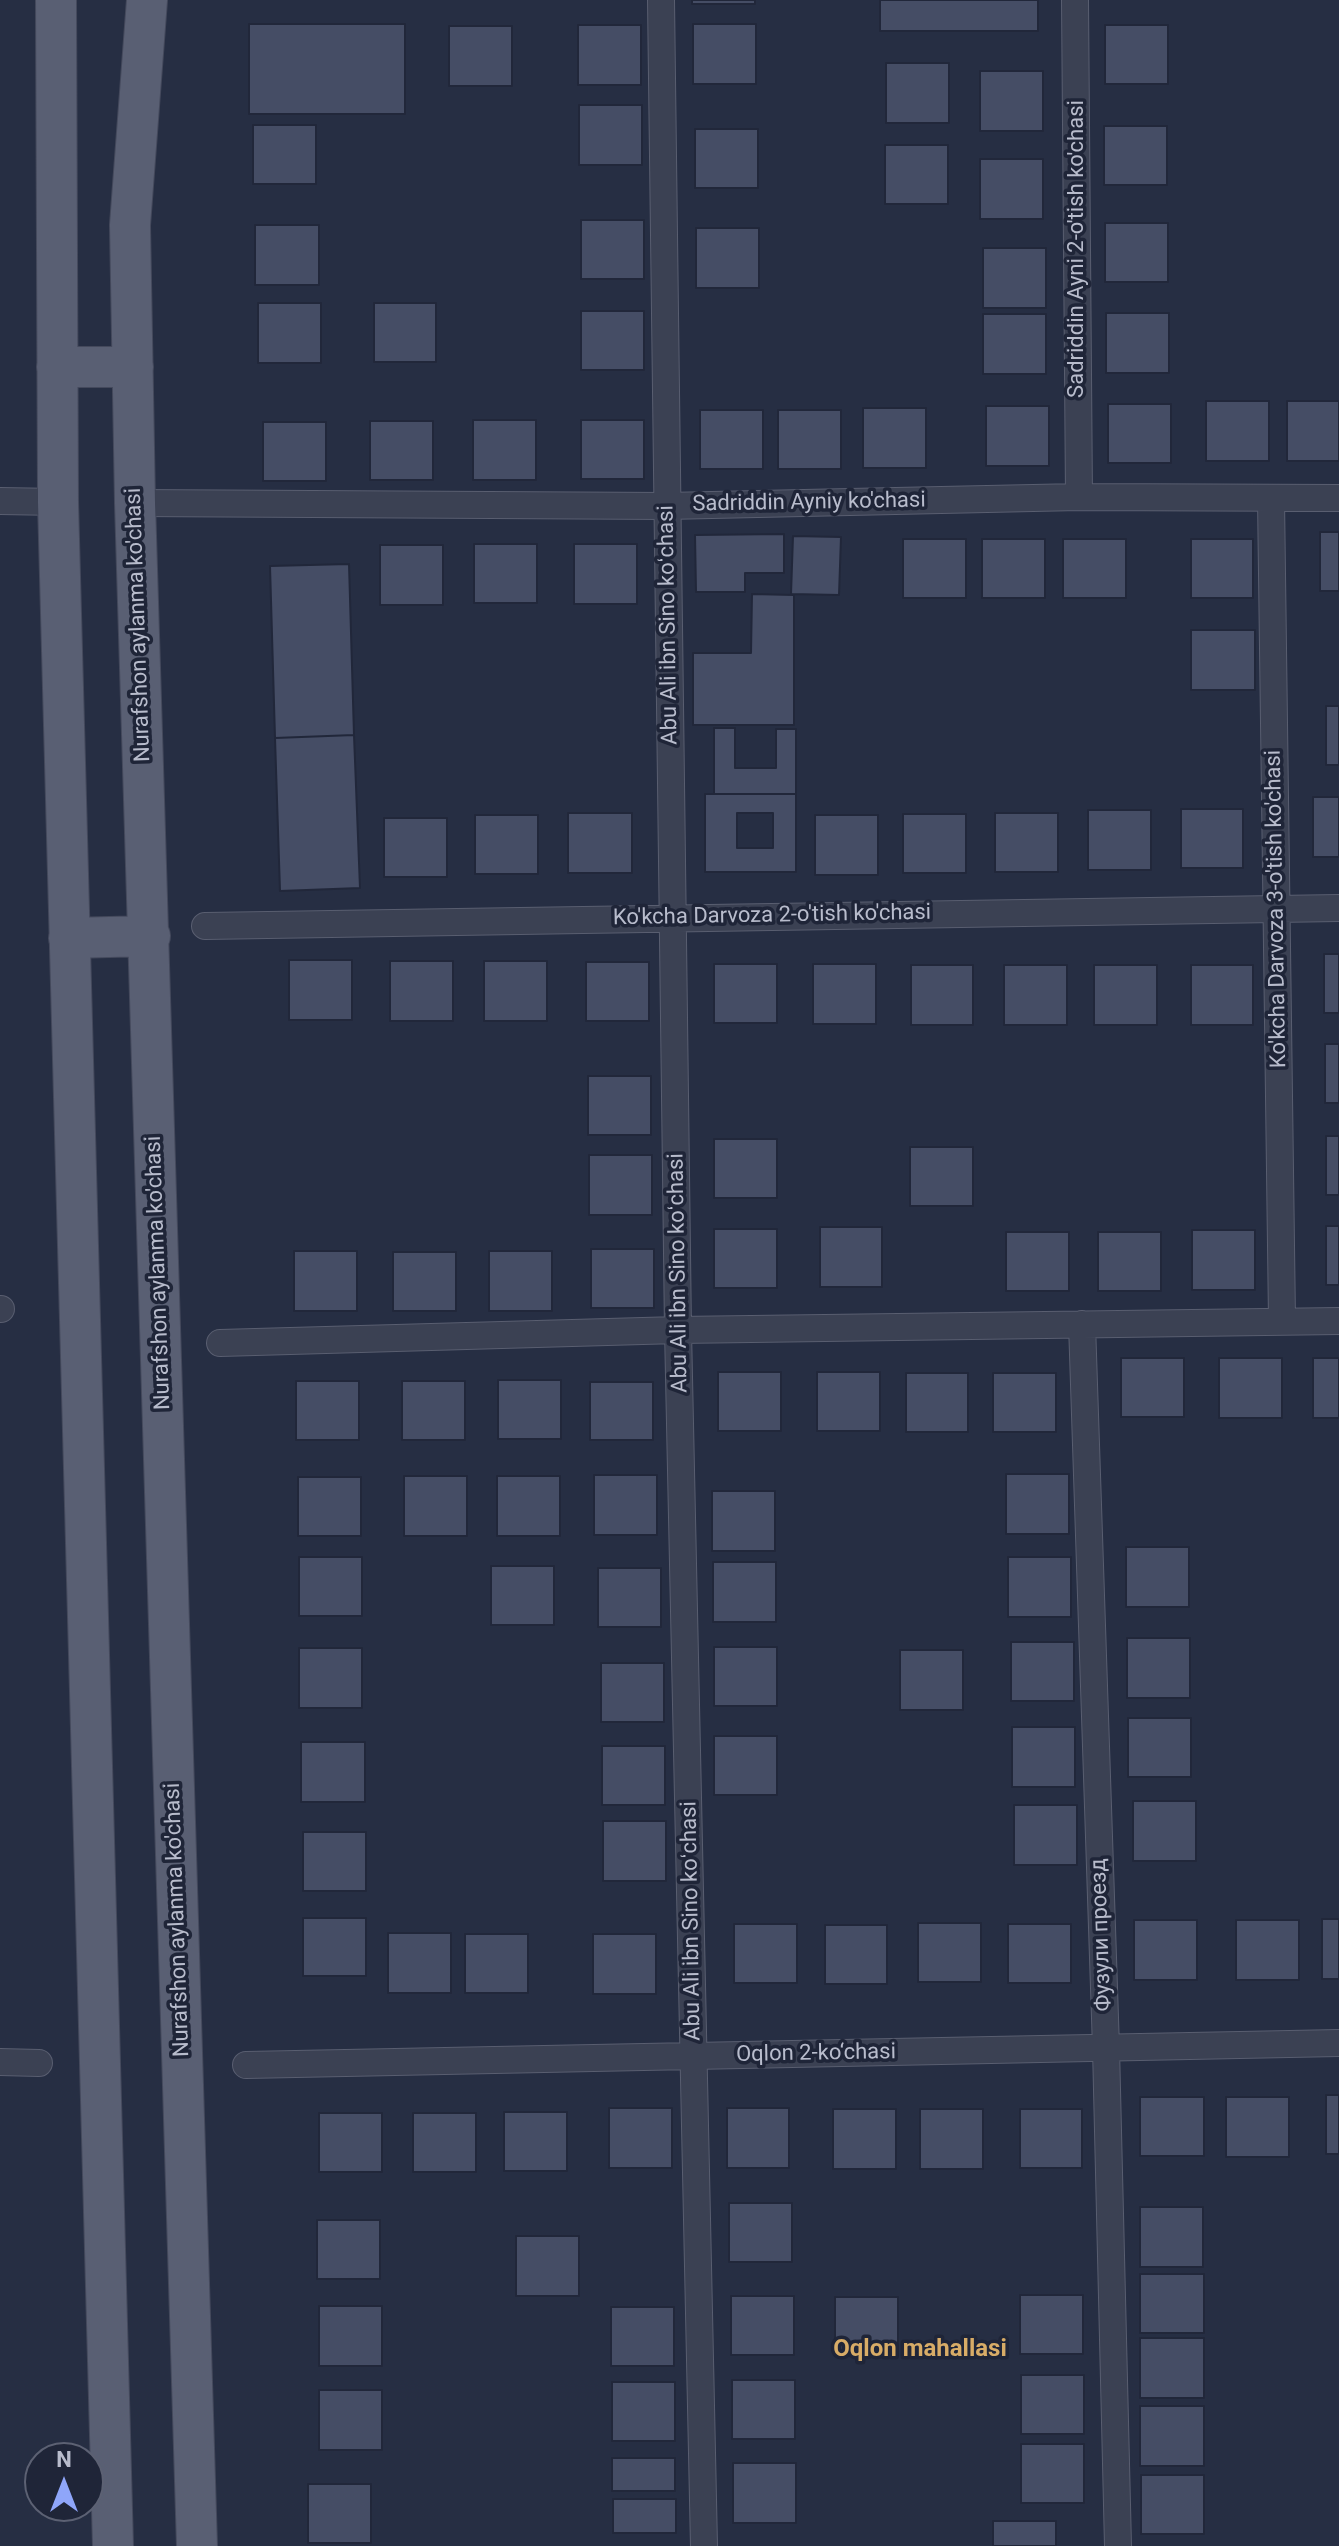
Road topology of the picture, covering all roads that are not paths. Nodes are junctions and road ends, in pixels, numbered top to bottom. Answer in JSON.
{"nodes":[{"id":1,"x":56,"y":0,"type":"edge"},
{"id":2,"x":147,"y":0,"type":"edge"},
{"id":3,"x":661,"y":0,"type":"edge"},
{"id":4,"x":1075,"y":0,"type":"edge"},
{"id":5,"x":57,"y":367,"type":"junction"},
{"id":6,"x":133,"y":367,"type":"junction"},
{"id":7,"x":1079,"y":497,"type":"junction"},
{"id":8,"x":1339,"y":498,"type":"edge"},
{"id":9,"x":1271,"y":499,"type":"junction"},
{"id":10,"x":0,"y":501,"type":"edge"},
{"id":11,"x":58,"y":502,"type":"junction"},
{"id":12,"x":135,"y":503,"type":"junction"},
{"id":13,"x":666,"y":506,"type":"junction"},
{"id":14,"x":1339,"y":908,"type":"edge"},
{"id":15,"x":1277,"y":909,"type":"junction"},
{"id":16,"x":675,"y":917,"type":"junction"},
{"id":17,"x":205,"y":926,"type":"dead end"},
{"id":18,"x":150,"y":936,"type":"junction"},
{"id":19,"x":69,"y":938,"type":"junction"},
{"id":20,"x":1282,"y":1320,"type":"junction"},
{"id":21,"x":1339,"y":1321,"type":"edge"},
{"id":22,"x":1082,"y":1324,"type":"junction"},
{"id":23,"x":678,"y":1330,"type":"junction"},
{"id":24,"x":220,"y":1343,"type":"dead end"},
{"id":25,"x":1339,"y":2043,"type":"edge"},
{"id":26,"x":1106,"y":2048,"type":"junction"},
{"id":27,"x":695,"y":2057,"type":"junction"},
{"id":28,"x":0,"y":2062,"type":"edge"},
{"id":29,"x":39,"y":2063,"type":"dead end"},
{"id":30,"x":246,"y":2065,"type":"dead end"},
{"id":31,"x":113,"y":2546,"type":"edge"},
{"id":32,"x":197,"y":2546,"type":"edge"},
{"id":33,"x":704,"y":2546,"type":"edge"},
{"id":34,"x":1118,"y":2546,"type":"edge"}],
"edges":[{"from":1,"to":5,"type":"main road"},
{"from":2,"to":6,"type":"main road","name":"Nurafshon aylanma ko'chasi"},
{"from":3,"to":13,"type":"street","name":"Abu Ali ibn Sino koʻchasi"},
{"from":4,"to":7,"type":"street","name":"Sadriddin Ayni 2-o'tish ko'chasi"},
{"from":5,"to":6,"type":"main road"},
{"from":5,"to":11,"type":"main road"},
{"from":6,"to":12,"type":"main road","name":"Nurafshon aylanma ko'chasi"},
{"from":7,"to":9,"type":"street","name":"Sadriddin Ayniy ko'chasi"},
{"from":7,"to":13,"type":"street","name":"Sadriddin Ayniy ko'chasi"},
{"from":8,"to":9,"type":"street","name":"Sadriddin Ayniy ko'chasi"},
{"from":9,"to":15,"type":"street","name":"Ko'kcha Darvoza 3-o'tish ko'chasi"},
{"from":10,"to":11,"type":"street"},
{"from":11,"to":19,"type":"main road"},
{"from":12,"to":13,"type":"street","name":"Sadriddin Ayniy ko'chasi"},
{"from":12,"to":18,"type":"main road","name":"Nurafshon aylanma ko'chasi"},
{"from":13,"to":16,"type":"street","name":"Abu Ali ibn Sino koʻchasi"},
{"from":14,"to":15,"type":"street","name":"Ko'kcha Darvoza 2-o'tish ko'chasi"},
{"from":15,"to":16,"type":"street","name":"Ko'kcha Darvoza 2-o'tish ko'chasi"},
{"from":15,"to":20,"type":"street","name":"Ko'kcha Darvoza 3-o'tish ko'chasi"},
{"from":16,"to":17,"type":"street","name":"Ko'kcha Darvoza 2-o'tish ko'chasi"},
{"from":16,"to":23,"type":"street","name":"Abu Ali ibn Sino koʻchasi"},
{"from":18,"to":19,"type":"main road"},
{"from":18,"to":32,"type":"main road","name":"Nurafshon aylanma ko'chasi"},
{"from":19,"to":31,"type":"main road"},
{"from":20,"to":21,"type":"street"},
{"from":20,"to":22,"type":"street"},
{"from":22,"to":23,"type":"street"},
{"from":22,"to":26,"type":"street","name":"Фузули проезд"},
{"from":23,"to":24,"type":"street"},
{"from":23,"to":27,"type":"street","name":"Abu Ali ibn Sino koʻchasi"},
{"from":25,"to":26,"type":"street","name":"Oqlon 2-ko‘chasi"},
{"from":26,"to":27,"type":"street","name":"Oqlon 2-ko‘chasi"},
{"from":26,"to":34,"type":"street","name":"Фузули проезд"},
{"from":27,"to":30,"type":"street","name":"Oqlon 2-ko‘chasi"},
{"from":27,"to":33,"type":"street","name":"Abu Ali ibn Sino koʻchasi"},
{"from":28,"to":29,"type":"street"}]}
